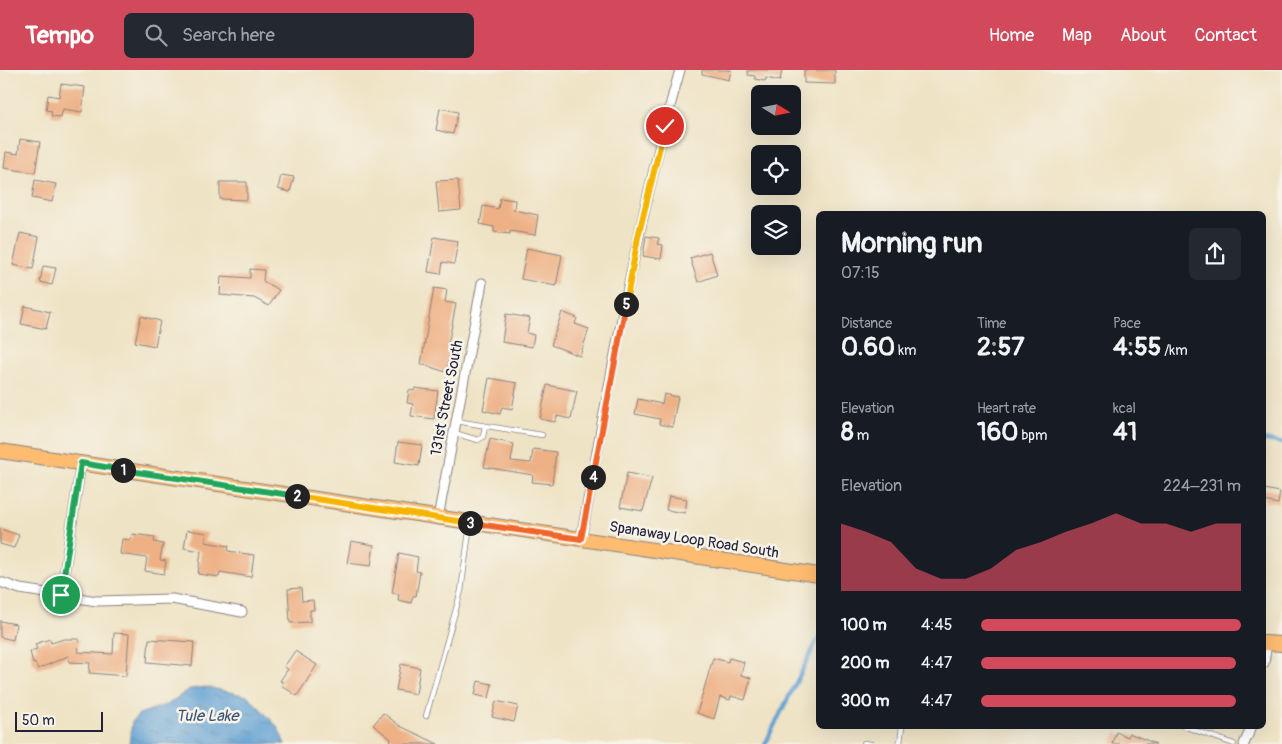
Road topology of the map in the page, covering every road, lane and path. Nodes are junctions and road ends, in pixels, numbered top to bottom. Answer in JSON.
{"nodes":[{"id":1,"x":680,"y":70,"type":"edge"},
{"id":2,"x":482,"y":283,"type":"dead end"},
{"id":3,"x":456,"y":421,"type":"junction"},
{"id":4,"x":485,"y":426,"type":"junction"},
{"id":5,"x":454,"y":433,"type":"junction"},
{"id":6,"x":542,"y":435,"type":"dead end"},
{"id":7,"x":0,"y":451,"type":"edge"},
{"id":8,"x":81,"y":463,"type":"junction"},
{"id":9,"x":438,"y":518,"type":"junction"},
{"id":10,"x":470,"y":522,"type":"junction"},
{"id":11,"x":581,"y":539,"type":"junction"},
{"id":12,"x":816,"y":575,"type":"edge"},
{"id":13,"x":0,"y":582,"type":"edge"},
{"id":14,"x":61,"y":595,"type":"junction"},
{"id":15,"x":242,"y":612,"type":"dead end"},
{"id":16,"x":1266,"y":643,"type":"edge"},
{"id":17,"x":1282,"y":644,"type":"edge"},
{"id":18,"x":426,"y":716,"type":"dead end"},
{"id":19,"x":902,"y":729,"type":"edge"},
{"id":20,"x":1191,"y":729,"type":"edge"},
{"id":21,"x":1251,"y":729,"type":"edge"},
{"id":22,"x":864,"y":743,"type":"edge"},
{"id":23,"x":871,"y":744,"type":"edge"},
{"id":24,"x":897,"y":744,"type":"edge"},
{"id":25,"x":1234,"y":744,"type":"edge"},
{"id":26,"x":1244,"y":744,"type":"edge"}],
"edges":[{"from":1,"to":11,"type":"street"},
{"from":2,"to":3,"type":"street","name":"131st Street South"},
{"from":3,"to":4,"type":"lane"},
{"from":3,"to":5,"type":"street","name":"131st Street South"},
{"from":4,"to":5,"type":"lane"},
{"from":4,"to":6,"type":"lane"},
{"from":5,"to":9,"type":"street","name":"131st Street South"},
{"from":7,"to":8,"type":"main road","name":"Spanaway Loop Road South"},
{"from":8,"to":9,"type":"main road","name":"Spanaway Loop Road South"},
{"from":8,"to":14,"type":"street"},
{"from":9,"to":10,"type":"main road","name":"Spanaway Loop Road South"},
{"from":10,"to":11,"type":"main road","name":"Spanaway Loop Road South"},
{"from":10,"to":18,"type":"lane"},
{"from":11,"to":12,"type":"main road","name":"Spanaway Loop Road South"},
{"from":13,"to":14,"type":"street"},
{"from":14,"to":15,"type":"street"},
{"from":16,"to":17,"type":"main road"},
{"from":19,"to":24,"type":"lane"},
{"from":20,"to":25,"type":"lane"},
{"from":21,"to":26,"type":"street"},
{"from":22,"to":23,"type":"lane"}]}
